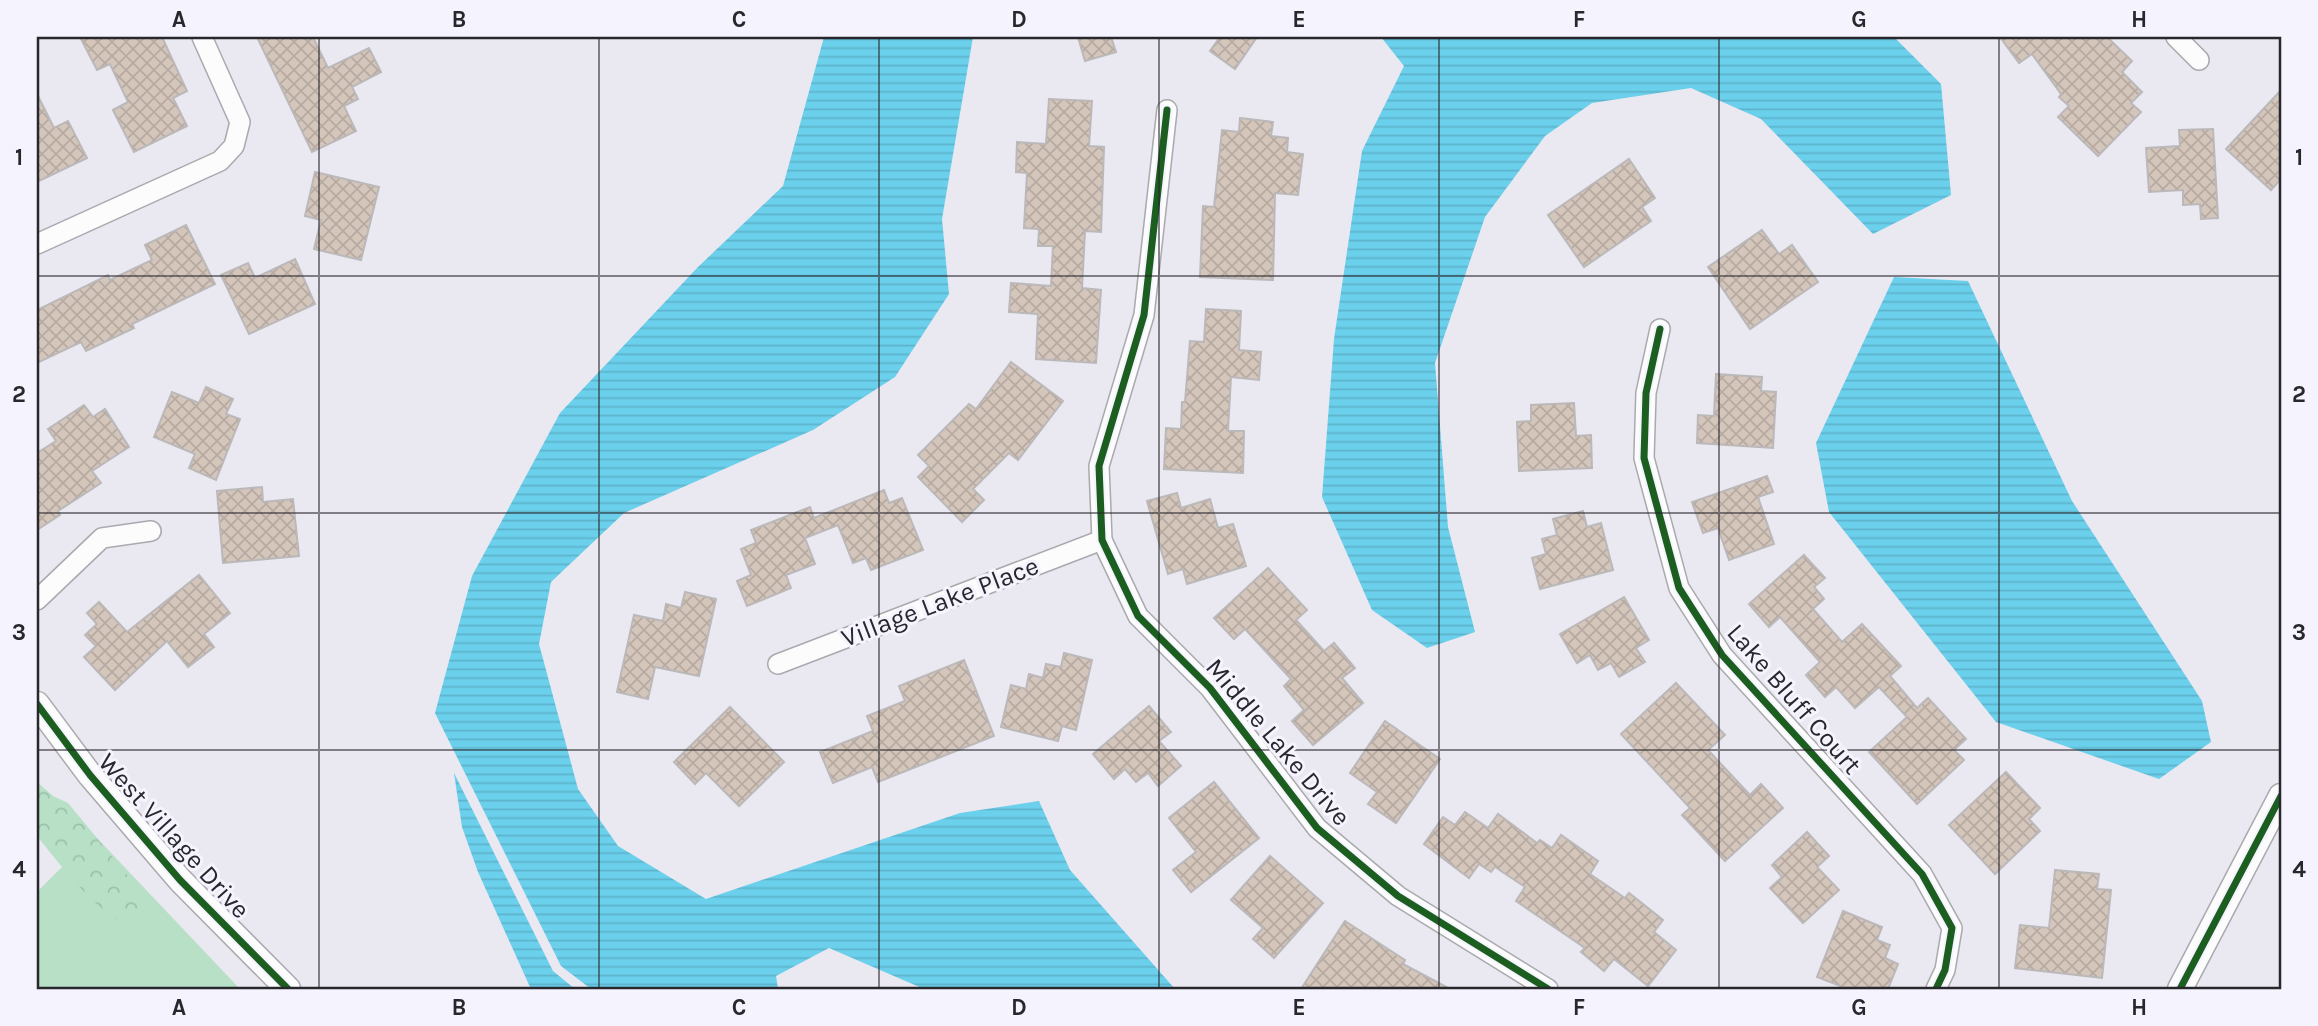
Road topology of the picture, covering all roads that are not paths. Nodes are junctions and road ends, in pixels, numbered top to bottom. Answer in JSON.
{"nodes":[{"id":1,"x":202,"y":37,"type":"edge"},
{"id":2,"x":2176,"y":37,"type":"edge"},
{"id":3,"x":2199,"y":60,"type":"dead end"},
{"id":4,"x":1167,"y":110,"type":"dead end"},
{"id":5,"x":37,"y":244,"type":"edge"},
{"id":6,"x":1660,"y":329,"type":"dead end"},
{"id":7,"x":151,"y":531,"type":"dead end"},
{"id":8,"x":1102,"y":540,"type":"junction"},
{"id":9,"x":37,"y":600,"type":"edge"},
{"id":10,"x":778,"y":664,"type":"dead end"},
{"id":11,"x":37,"y":704,"type":"edge"},
{"id":12,"x":2281,"y":796,"type":"edge"},
{"id":13,"x":288,"y":989,"type":"edge"},
{"id":14,"x":1548,"y":989,"type":"edge"},
{"id":15,"x":1936,"y":989,"type":"edge"},
{"id":16,"x":2180,"y":989,"type":"edge"}],
"edges":[{"from":1,"to":5,"type":"street"},
{"from":2,"to":3,"type":"street"},
{"from":4,"to":8,"type":"street","name":"Middle Lake Drive"},
{"from":6,"to":15,"type":"street","name":"Lake Bluff Court"},
{"from":7,"to":9,"type":"street"},
{"from":8,"to":10,"type":"street","name":"Village Lake Place"},
{"from":8,"to":14,"type":"street","name":"Middle Lake Drive"},
{"from":11,"to":13,"type":"street","name":"West Village Drive"},
{"from":12,"to":16,"type":"street"}]}
